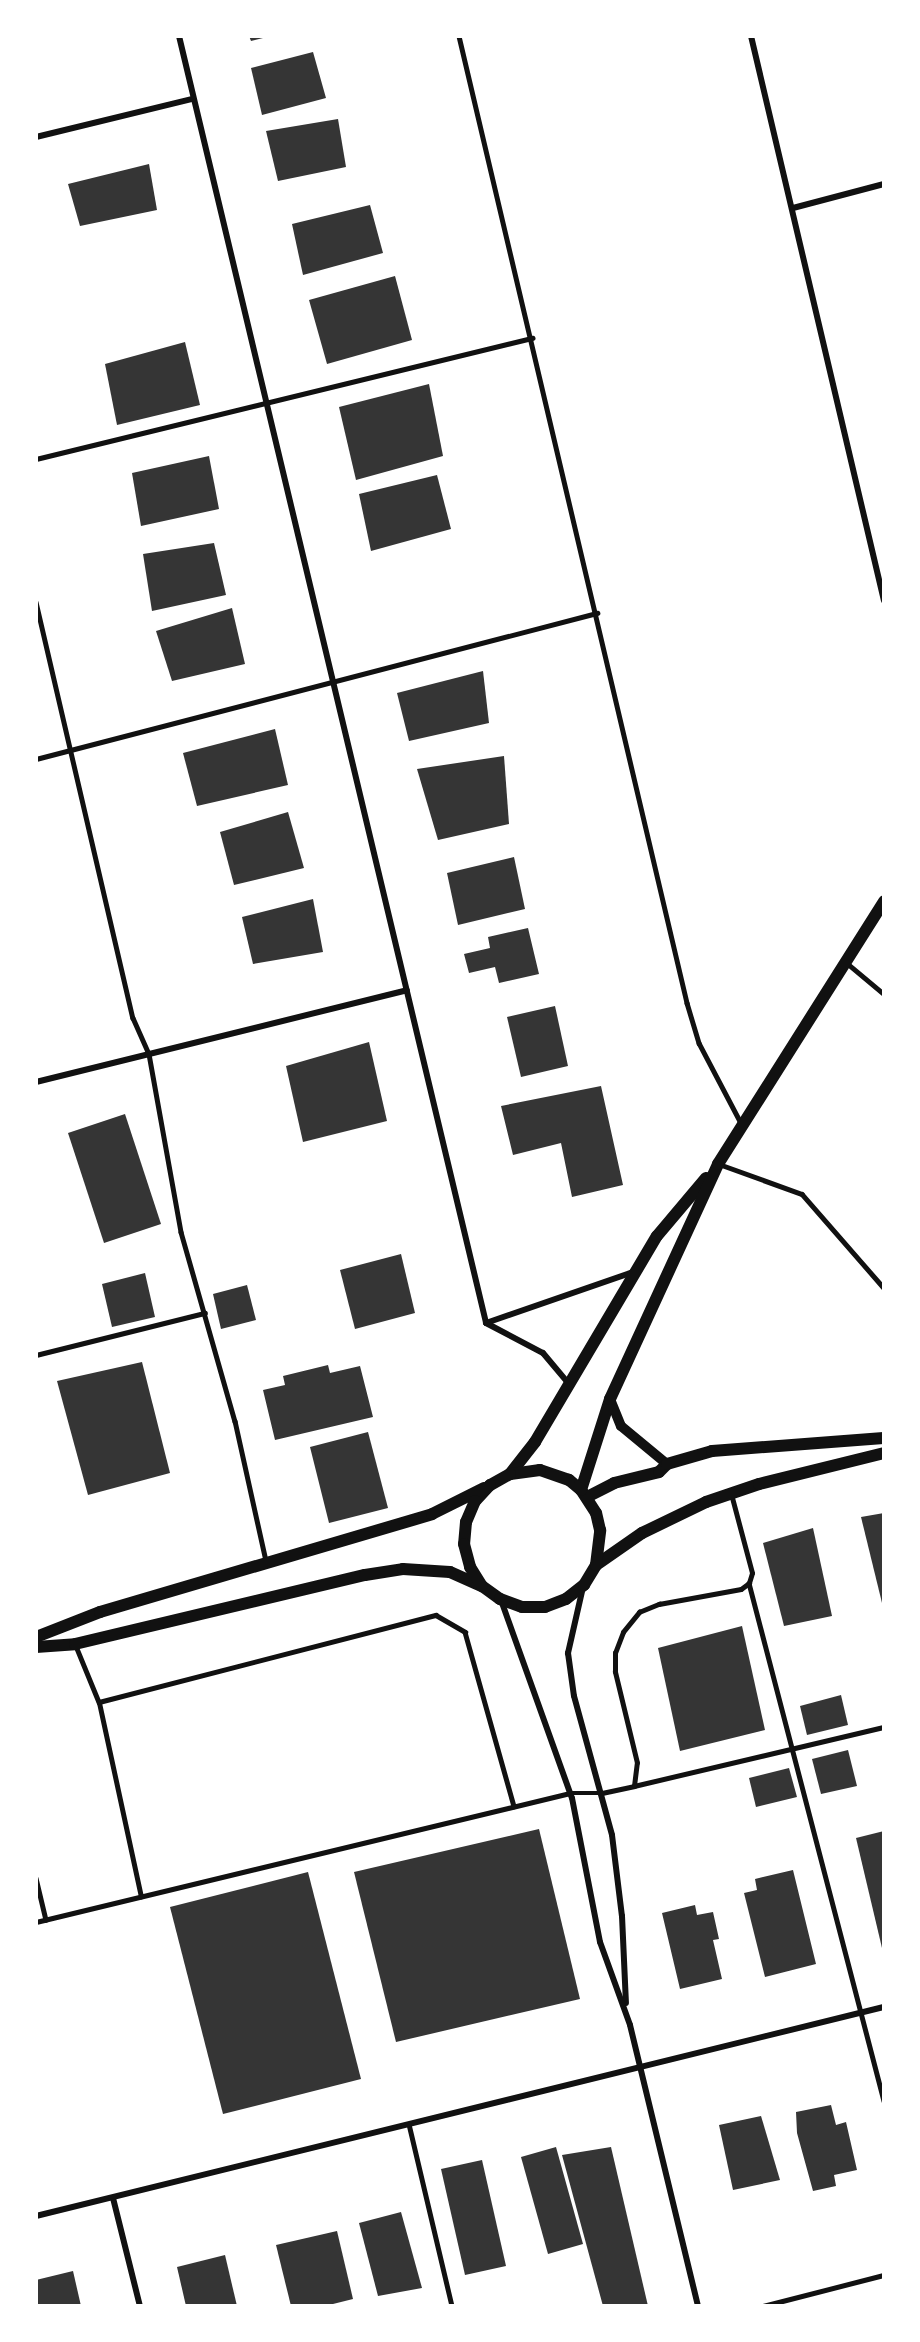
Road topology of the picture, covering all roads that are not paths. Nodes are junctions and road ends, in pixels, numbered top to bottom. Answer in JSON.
{"nodes":[{"id":1,"x":179,"y":36,"type":"edge"},
{"id":2,"x":459,"y":36,"type":"edge"},
{"id":3,"x":751,"y":36,"type":"edge"},
{"id":4,"x":192,"y":99,"type":"junction"},
{"id":5,"x":36,"y":137,"type":"edge"},
{"id":6,"x":884,"y":184,"type":"edge"},
{"id":7,"x":792,"y":208,"type":"junction"},
{"id":8,"x":532,"y":338,"type":"junction"},
{"id":9,"x":266,"y":405,"type":"junction"},
{"id":10,"x":36,"y":459,"type":"edge"},
{"id":11,"x":884,"y":601,"type":"edge"},
{"id":12,"x":36,"y":602,"type":"edge"},
{"id":13,"x":597,"y":613,"type":"junction"},
{"id":14,"x":333,"y":683,"type":"junction"},
{"id":15,"x":73,"y":750,"type":"junction"},
{"id":16,"x":36,"y":759,"type":"edge"},
{"id":17,"x":884,"y":901,"type":"edge"},
{"id":18,"x":846,"y":962,"type":"junction"},
{"id":19,"x":407,"y":990,"type":"junction"},
{"id":20,"x":884,"y":994,"type":"edge"},
{"id":21,"x":149,"y":1054,"type":"junction"},
{"id":22,"x":36,"y":1082,"type":"edge"},
{"id":23,"x":743,"y":1125,"type":"junction"},
{"id":24,"x":718,"y":1164,"type":"junction"},
{"id":25,"x":635,"y":1271,"type":"junction"},
{"id":26,"x":884,"y":1288,"type":"edge"},
{"id":27,"x":205,"y":1313,"type":"junction"},
{"id":28,"x":486,"y":1323,"type":"junction"},
{"id":29,"x":36,"y":1355,"type":"edge"},
{"id":30,"x":568,"y":1383,"type":"junction"},
{"id":31,"x":610,"y":1399,"type":"junction"},
{"id":32,"x":884,"y":1437,"type":"edge"},
{"id":33,"x":884,"y":1453,"type":"edge"},
{"id":34,"x":667,"y":1464,"type":"junction"},
{"id":35,"x":510,"y":1474,"type":"junction"},
{"id":36,"x":490,"y":1485,"type":"junction"},
{"id":37,"x":584,"y":1494,"type":"junction"},
{"id":38,"x":731,"y":1494,"type":"junction"},
{"id":39,"x":267,"y":1565,"type":"junction"},
{"id":40,"x":596,"y":1565,"type":"junction"},
{"id":41,"x":749,"y":1583,"type":"junction"},
{"id":42,"x":584,"y":1585,"type":"junction"},
{"id":43,"x":482,"y":1586,"type":"junction"},
{"id":44,"x":500,"y":1599,"type":"junction"},
{"id":45,"x":36,"y":1637,"type":"edge"},
{"id":46,"x":75,"y":1644,"type":"junction"},
{"id":47,"x":36,"y":1647,"type":"edge"},
{"id":48,"x":99,"y":1702,"type":"junction"},
{"id":49,"x":884,"y":1727,"type":"edge"},
{"id":50,"x":793,"y":1750,"type":"junction"},
{"id":51,"x":634,"y":1786,"type":"junction"},
{"id":52,"x":570,"y":1793,"type":"junction"},
{"id":53,"x":602,"y":1793,"type":"junction"},
{"id":54,"x":514,"y":1806,"type":"junction"},
{"id":55,"x":36,"y":1878,"type":"edge"},
{"id":56,"x":141,"y":1897,"type":"junction"},
{"id":57,"x":46,"y":1920,"type":"junction"},
{"id":58,"x":36,"y":1922,"type":"edge"},
{"id":59,"x":884,"y":2007,"type":"edge"},
{"id":60,"x":626,"y":2010,"type":"junction"},
{"id":61,"x":859,"y":2013,"type":"junction"},
{"id":62,"x":639,"y":2067,"type":"junction"},
{"id":63,"x":884,"y":2101,"type":"edge"},
{"id":64,"x":409,"y":2124,"type":"junction"},
{"id":65,"x":113,"y":2198,"type":"junction"},
{"id":66,"x":36,"y":2216,"type":"edge"},
{"id":67,"x":884,"y":2275,"type":"edge"},
{"id":68,"x":140,"y":2306,"type":"edge"},
{"id":69,"x":452,"y":2306,"type":"edge"},
{"id":70,"x":698,"y":2306,"type":"edge"},
{"id":71,"x":763,"y":2306,"type":"edge"}],
"edges":[{"from":1,"to":4,"type":"street"},
{"from":2,"to":8,"type":"lane"},
{"from":3,"to":7,"type":"street"},
{"from":4,"to":5,"type":"street"},
{"from":4,"to":9,"type":"street"},
{"from":6,"to":7,"type":"street"},
{"from":7,"to":11,"type":"street"},
{"from":8,"to":9,"type":"lane"},
{"from":8,"to":13,"type":"lane"},
{"from":9,"to":10,"type":"lane"},
{"from":9,"to":14,"type":"street"},
{"from":12,"to":15,"type":"lane"},
{"from":13,"to":14,"type":"lane"},
{"from":13,"to":23,"type":"lane"},
{"from":14,"to":15,"type":"lane"},
{"from":14,"to":19,"type":"street"},
{"from":15,"to":16,"type":"lane"},
{"from":15,"to":21,"type":"lane"},
{"from":17,"to":18,"type":"main road"},
{"from":18,"to":20,"type":"lane"},
{"from":18,"to":23,"type":"main road"},
{"from":19,"to":21,"type":"street"},
{"from":19,"to":28,"type":"street"},
{"from":21,"to":22,"type":"street"},
{"from":21,"to":27,"type":"lane"},
{"from":23,"to":24,"type":"main road"},
{"from":24,"to":25,"type":"main road"},
{"from":24,"to":26,"type":"lane"},
{"from":24,"to":31,"type":"main road"},
{"from":25,"to":28,"type":"street"},
{"from":25,"to":30,"type":"main road"},
{"from":27,"to":29,"type":"lane"},
{"from":27,"to":39,"type":"lane"},
{"from":28,"to":30,"type":"street"},
{"from":30,"to":35,"type":"main road"},
{"from":31,"to":34,"type":"street"},
{"from":31,"to":37,"type":"main road"},
{"from":32,"to":34,"type":"main road"},
{"from":33,"to":38,"type":"main road"},
{"from":34,"to":37,"type":"main road"},
{"from":35,"to":36,"type":"main road"},
{"from":35,"to":37,"type":"main road"},
{"from":36,"to":39,"type":"main road"},
{"from":36,"to":43,"type":"main road"},
{"from":37,"to":40,"type":"main road"},
{"from":38,"to":40,"type":"main road"},
{"from":38,"to":41,"type":"lane"},
{"from":39,"to":45,"type":"main road"},
{"from":40,"to":42,"type":"main road"},
{"from":41,"to":50,"type":"lane"},
{"from":41,"to":51,"type":"lane"},
{"from":42,"to":44,"type":"main road"},
{"from":42,"to":53,"type":"street"},
{"from":43,"to":44,"type":"main road"},
{"from":43,"to":46,"type":"main road"},
{"from":44,"to":52,"type":"street"},
{"from":46,"to":47,"type":"main road"},
{"from":46,"to":48,"type":"lane"},
{"from":48,"to":54,"type":"lane"},
{"from":48,"to":56,"type":"lane"},
{"from":49,"to":50,"type":"lane"},
{"from":50,"to":51,"type":"lane"},
{"from":50,"to":61,"type":"lane"},
{"from":51,"to":53,"type":"lane"},
{"from":52,"to":53,"type":"lane"},
{"from":52,"to":54,"type":"lane"},
{"from":52,"to":60,"type":"street"},
{"from":53,"to":60,"type":"street"},
{"from":54,"to":56,"type":"lane"},
{"from":55,"to":57,"type":"lane"},
{"from":56,"to":57,"type":"lane"},
{"from":57,"to":58,"type":"lane"},
{"from":59,"to":61,"type":"street"},
{"from":60,"to":62,"type":"street"},
{"from":61,"to":62,"type":"street"},
{"from":61,"to":63,"type":"lane"},
{"from":62,"to":64,"type":"street"},
{"from":62,"to":70,"type":"street"},
{"from":64,"to":65,"type":"street"},
{"from":64,"to":69,"type":"lane"},
{"from":65,"to":66,"type":"street"},
{"from":65,"to":68,"type":"street"},
{"from":67,"to":71,"type":"lane"}]}
